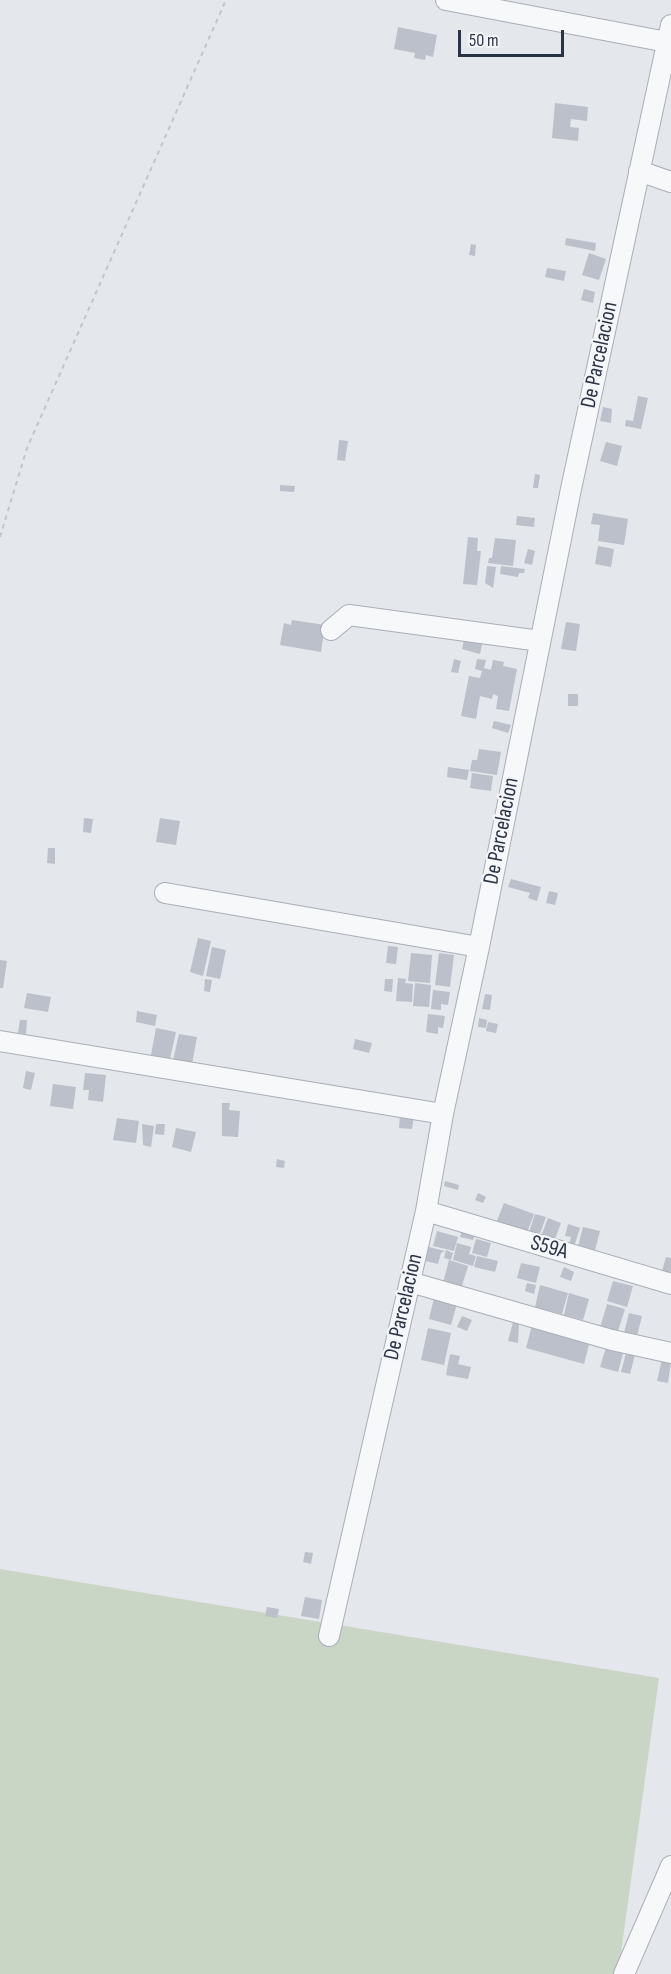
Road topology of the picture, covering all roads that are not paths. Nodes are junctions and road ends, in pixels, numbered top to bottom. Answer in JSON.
{"nodes":[{"id":1,"x":446,"y":0,"type":"edge"},
{"id":2,"x":669,"y":33,"type":"edge"},
{"id":3,"x":665,"y":83,"type":"edge"},
{"id":4,"x":639,"y":171,"type":"junction"},
{"id":5,"x":671,"y":182,"type":"edge"},
{"id":6,"x":331,"y":630,"type":"dead end"},
{"id":7,"x":540,"y":641,"type":"junction"},
{"id":8,"x":165,"y":893,"type":"dead end"},
{"id":9,"x":479,"y":947,"type":"junction"},
{"id":10,"x":0,"y":1041,"type":"edge"},
{"id":11,"x":443,"y":1114,"type":"junction"},
{"id":12,"x":426,"y":1211,"type":"junction"},
{"id":13,"x":410,"y":1282,"type":"junction"},
{"id":14,"x":671,"y":1284,"type":"edge"},
{"id":15,"x":671,"y":1353,"type":"edge"},
{"id":16,"x":328,"y":1636,"type":"dead end"},
{"id":17,"x":671,"y":1866,"type":"edge"},
{"id":18,"x":624,"y":1974,"type":"edge"}],
"edges":[{"from":1,"to":2,"type":"street"},
{"from":2,"to":3,"type":"street","name":"De Parcelacion"},
{"from":3,"to":4,"type":"street","name":"De Parcelacion"},
{"from":4,"to":5,"type":"street"},
{"from":4,"to":7,"type":"street","name":"De Parcelacion"},
{"from":6,"to":7,"type":"street"},
{"from":7,"to":9,"type":"street","name":"De Parcelacion"},
{"from":8,"to":9,"type":"street"},
{"from":9,"to":11,"type":"street","name":"De Parcelacion"},
{"from":10,"to":11,"type":"street"},
{"from":11,"to":12,"type":"street","name":"De Parcelacion"},
{"from":12,"to":13,"type":"street","name":"De Parcelacion"},
{"from":12,"to":14,"type":"street","name":"S59A"},
{"from":13,"to":15,"type":"street"},
{"from":13,"to":16,"type":"street","name":"De Parcelacion"},
{"from":17,"to":18,"type":"street"}]}
